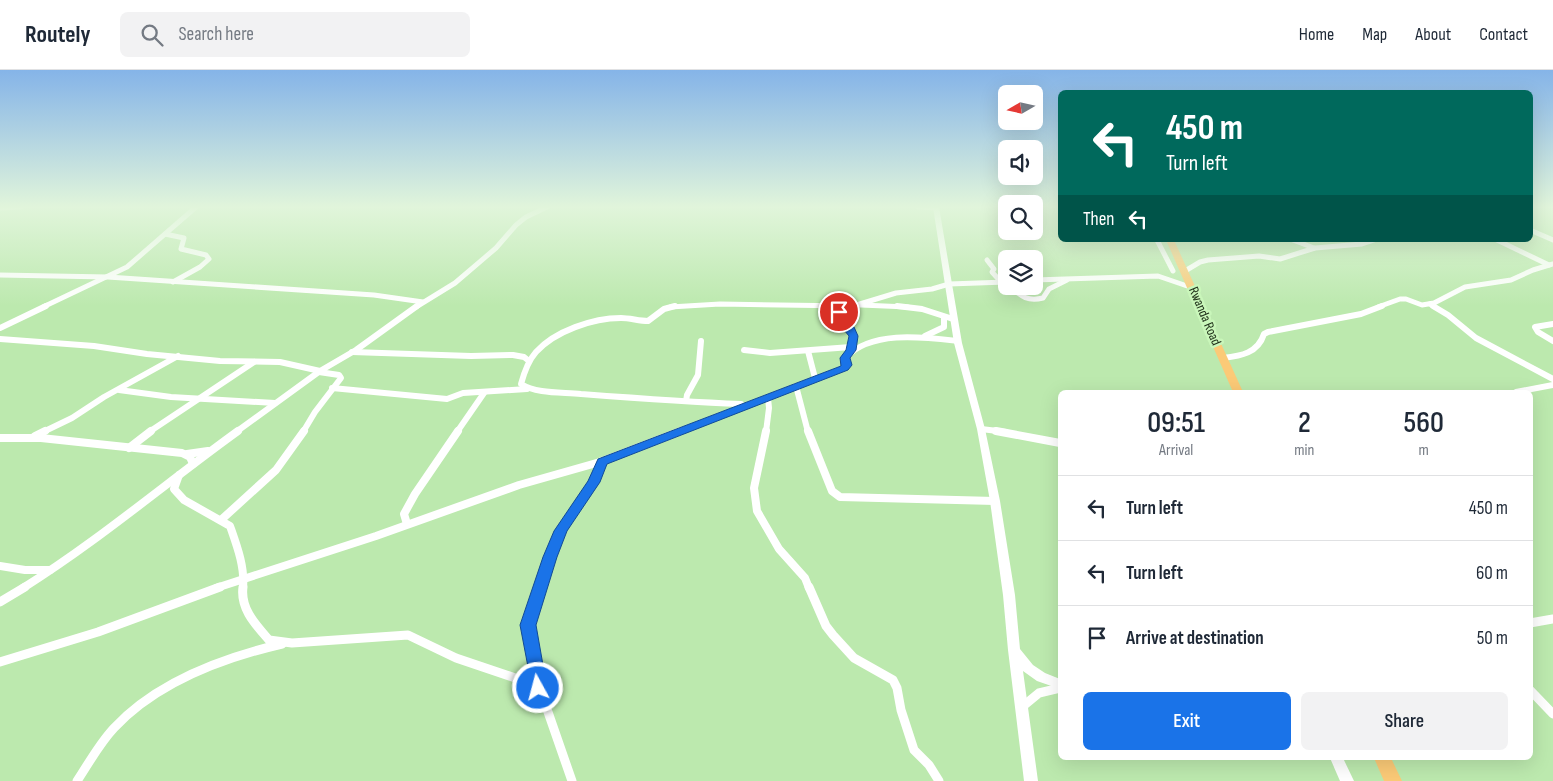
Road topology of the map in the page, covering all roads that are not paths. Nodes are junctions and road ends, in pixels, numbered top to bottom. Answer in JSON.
{"nodes":[{"id":1,"x":158,"y":240,"type":"edge"},
{"id":2,"x":183,"y":240,"type":"edge"},
{"id":3,"x":503,"y":240,"type":"edge"},
{"id":4,"x":942,"y":240,"type":"edge"},
{"id":5,"x":1158,"y":242,"type":"edge"},
{"id":6,"x":1171,"y":242,"type":"edge"},
{"id":7,"x":1298,"y":242,"type":"edge"},
{"id":8,"x":1368,"y":242,"type":"edge"},
{"id":9,"x":1502,"y":242,"type":"edge"},
{"id":10,"x":1315,"y":248,"type":"junction"},
{"id":11,"x":987,"y":260,"type":"dead end"},
{"id":12,"x":1551,"y":264,"type":"edge"},
{"id":13,"x":1184,"y":268,"type":"junction"},
{"id":14,"x":1173,"y":270,"type":"junction"},
{"id":15,"x":0,"y":275,"type":"edge"},
{"id":16,"x":1158,"y":276,"type":"junction"},
{"id":17,"x":108,"y":277,"type":"junction"},
{"id":18,"x":998,"y":277,"type":"edge"},
{"id":19,"x":1043,"y":280,"type":"edge"},
{"id":20,"x":1067,"y":280,"type":"junction"},
{"id":21,"x":172,"y":282,"type":"junction"},
{"id":22,"x":998,"y":283,"type":"edge"},
{"id":23,"x":949,"y":284,"type":"junction"},
{"id":24,"x":1193,"y":288,"type":"junction"},
{"id":25,"x":1020,"y":295,"type":"edge"},
{"id":26,"x":423,"y":302,"type":"junction"},
{"id":27,"x":1430,"y":304,"type":"junction"},
{"id":28,"x":855,"y":306,"type":"junction"},
{"id":29,"x":948,"y":318,"type":"junction"},
{"id":30,"x":1553,"y":324,"type":"edge"},
{"id":31,"x":0,"y":328,"type":"edge"},
{"id":32,"x":922,"y":337,"type":"junction"},
{"id":33,"x":0,"y":339,"type":"edge"},
{"id":34,"x":1553,"y":340,"type":"edge"},
{"id":35,"x":701,"y":341,"type":"dead end"},
{"id":36,"x":958,"y":341,"type":"junction"},
{"id":37,"x":851,"y":348,"type":"junction"},
{"id":38,"x":744,"y":350,"type":"dead end"},
{"id":39,"x":808,"y":351,"type":"junction"},
{"id":40,"x":352,"y":352,"type":"junction"},
{"id":41,"x":178,"y":356,"type":"junction"},
{"id":42,"x":1223,"y":358,"type":"junction"},
{"id":43,"x":254,"y":361,"type":"junction"},
{"id":44,"x":530,"y":362,"type":"junction"},
{"id":45,"x":319,"y":372,"type":"junction"},
{"id":46,"x":815,"y":378,"type":"junction"},
{"id":47,"x":1553,"y":379,"type":"edge"},
{"id":48,"x":1553,"y":385,"type":"edge"},
{"id":49,"x":796,"y":386,"type":"junction"},
{"id":50,"x":332,"y":388,"type":"junction"},
{"id":51,"x":529,"y":389,"type":"junction"},
{"id":52,"x":119,"y":390,"type":"junction"},
{"id":53,"x":1237,"y":390,"type":"edge"},
{"id":54,"x":1527,"y":390,"type":"edge"},
{"id":55,"x":484,"y":393,"type":"junction"},
{"id":56,"x":768,"y":398,"type":"junction"},
{"id":57,"x":198,"y":399,"type":"junction"},
{"id":58,"x":686,"y":401,"type":"junction"},
{"id":59,"x":752,"y":403,"type":"junction"},
{"id":60,"x":276,"y":404,"type":"junction"},
{"id":61,"x":980,"y":429,"type":"junction"},
{"id":62,"x":31,"y":437,"type":"junction"},
{"id":63,"x":0,"y":438,"type":"edge"},
{"id":64,"x":1058,"y":443,"type":"edge"},
{"id":65,"x":129,"y":448,"type":"junction"},
{"id":66,"x":210,"y":450,"type":"junction"},
{"id":67,"x":186,"y":454,"type":"junction"},
{"id":68,"x":602,"y":462,"type":"junction"},
{"id":69,"x":193,"y":464,"type":"junction"},
{"id":70,"x":180,"y":473,"type":"junction"},
{"id":71,"x":995,"y":501,"type":"junction"},
{"id":72,"x":221,"y":520,"type":"junction"},
{"id":73,"x":407,"y":524,"type":"junction"},
{"id":74,"x":0,"y":566,"type":"edge"},
{"id":75,"x":51,"y":570,"type":"junction"},
{"id":76,"x":244,"y":578,"type":"junction"},
{"id":77,"x":0,"y":602,"type":"edge"},
{"id":78,"x":1553,"y":619,"type":"edge"},
{"id":79,"x":1533,"y":622,"type":"edge"},
{"id":80,"x":289,"y":643,"type":"junction"},
{"id":81,"x":1014,"y":650,"type":"junction"},
{"id":82,"x":0,"y":662,"type":"edge"},
{"id":83,"x":1058,"y":685,"type":"edge"},
{"id":84,"x":1058,"y":686,"type":"edge"},
{"id":85,"x":538,"y":688,"type":"junction"},
{"id":86,"x":1533,"y":693,"type":"edge"},
{"id":87,"x":1021,"y":707,"type":"junction"},
{"id":88,"x":1553,"y":713,"type":"edge"},
{"id":89,"x":1337,"y":760,"type":"edge"},
{"id":90,"x":1384,"y":760,"type":"edge"},
{"id":91,"x":77,"y":781,"type":"edge"},
{"id":92,"x":572,"y":781,"type":"edge"},
{"id":93,"x":939,"y":781,"type":"edge"},
{"id":94,"x":1031,"y":781,"type":"edge"},
{"id":95,"x":1347,"y":781,"type":"edge"},
{"id":96,"x":1393,"y":781,"type":"edge"}],
"edges":[{"from":1,"to":17,"type":"street"},
{"from":2,"to":21,"type":"street"},
{"from":3,"to":26,"type":"street"},
{"from":4,"to":23,"type":"street"},
{"from":5,"to":14,"type":"street"},
{"from":6,"to":13,"type":"highway","name":"Rwanda Road"},
{"from":7,"to":10,"type":"street"},
{"from":8,"to":10,"type":"street"},
{"from":9,"to":12,"type":"street"},
{"from":10,"to":13,"type":"street"},
{"from":11,"to":18,"type":"street"},
{"from":12,"to":27,"type":"street"},
{"from":13,"to":14,"type":"street"},
{"from":13,"to":24,"type":"highway","name":"Rwanda Road"},
{"from":14,"to":16,"type":"street"},
{"from":15,"to":17,"type":"street"},
{"from":16,"to":20,"type":"street"},
{"from":16,"to":24,"type":"street"},
{"from":17,"to":21,"type":"street"},
{"from":17,"to":31,"type":"street"},
{"from":19,"to":20,"type":"street"},
{"from":20,"to":25,"type":"street"},
{"from":21,"to":26,"type":"street"},
{"from":22,"to":23,"type":"street"},
{"from":23,"to":28,"type":"street"},
{"from":23,"to":29,"type":"street"},
{"from":24,"to":42,"type":"highway","name":"Rwanda Road"},
{"from":26,"to":40,"type":"street"},
{"from":27,"to":42,"type":"street"},
{"from":27,"to":47,"type":"street"},
{"from":28,"to":29,"type":"street"},
{"from":28,"to":37,"type":"street"},
{"from":28,"to":44,"type":"street"},
{"from":29,"to":32,"type":"street"},
{"from":29,"to":36,"type":"street"},
{"from":30,"to":34,"type":"street"},
{"from":32,"to":36,"type":"street"},
{"from":32,"to":37,"type":"street"},
{"from":33,"to":41,"type":"street"},
{"from":35,"to":58,"type":"street"},
{"from":36,"to":61,"type":"street"},
{"from":37,"to":39,"type":"street"},
{"from":37,"to":46,"type":"street"},
{"from":38,"to":39,"type":"street"},
{"from":39,"to":46,"type":"street"},
{"from":40,"to":44,"type":"street"},
{"from":40,"to":45,"type":"street"},
{"from":41,"to":43,"type":"street"},
{"from":41,"to":52,"type":"street"},
{"from":42,"to":53,"type":"highway","name":"Rwanda Road"},
{"from":43,"to":45,"type":"street"},
{"from":43,"to":57,"type":"street"},
{"from":44,"to":51,"type":"street"},
{"from":45,"to":50,"type":"street"},
{"from":45,"to":60,"type":"street"},
{"from":46,"to":49,"type":"street"},
{"from":48,"to":54,"type":"street"},
{"from":49,"to":56,"type":"street"},
{"from":49,"to":71,"type":"street"},
{"from":50,"to":55,"type":"street"},
{"from":50,"to":72,"type":"street"},
{"from":51,"to":55,"type":"street"},
{"from":51,"to":58,"type":"street"},
{"from":52,"to":57,"type":"street"},
{"from":52,"to":62,"type":"street"},
{"from":55,"to":73,"type":"street"},
{"from":56,"to":59,"type":"street"},
{"from":56,"to":93,"type":"street"},
{"from":57,"to":60,"type":"street"},
{"from":57,"to":65,"type":"street"},
{"from":58,"to":59,"type":"street"},
{"from":59,"to":68,"type":"street"},
{"from":60,"to":66,"type":"street"},
{"from":61,"to":64,"type":"street"},
{"from":61,"to":71,"type":"street"},
{"from":62,"to":63,"type":"street"},
{"from":62,"to":65,"type":"street"},
{"from":65,"to":67,"type":"street"},
{"from":66,"to":67,"type":"street"},
{"from":66,"to":69,"type":"street"},
{"from":67,"to":69,"type":"street"},
{"from":68,"to":73,"type":"street"},
{"from":68,"to":85,"type":"street"},
{"from":69,"to":70,"type":"street"},
{"from":70,"to":72,"type":"street"},
{"from":70,"to":75,"type":"street"},
{"from":71,"to":81,"type":"street"},
{"from":72,"to":76,"type":"street"},
{"from":73,"to":76,"type":"street"},
{"from":74,"to":75,"type":"street"},
{"from":75,"to":77,"type":"street"},
{"from":76,"to":80,"type":"street"},
{"from":76,"to":82,"type":"street"},
{"from":78,"to":79,"type":"street"},
{"from":80,"to":85,"type":"street"},
{"from":80,"to":91,"type":"street"},
{"from":81,"to":83,"type":"street"},
{"from":81,"to":87,"type":"street"},
{"from":84,"to":87,"type":"street"},
{"from":85,"to":92,"type":"street"},
{"from":86,"to":88,"type":"street"},
{"from":87,"to":94,"type":"street"},
{"from":89,"to":95,"type":"street"},
{"from":90,"to":96,"type":"highway"}]}
